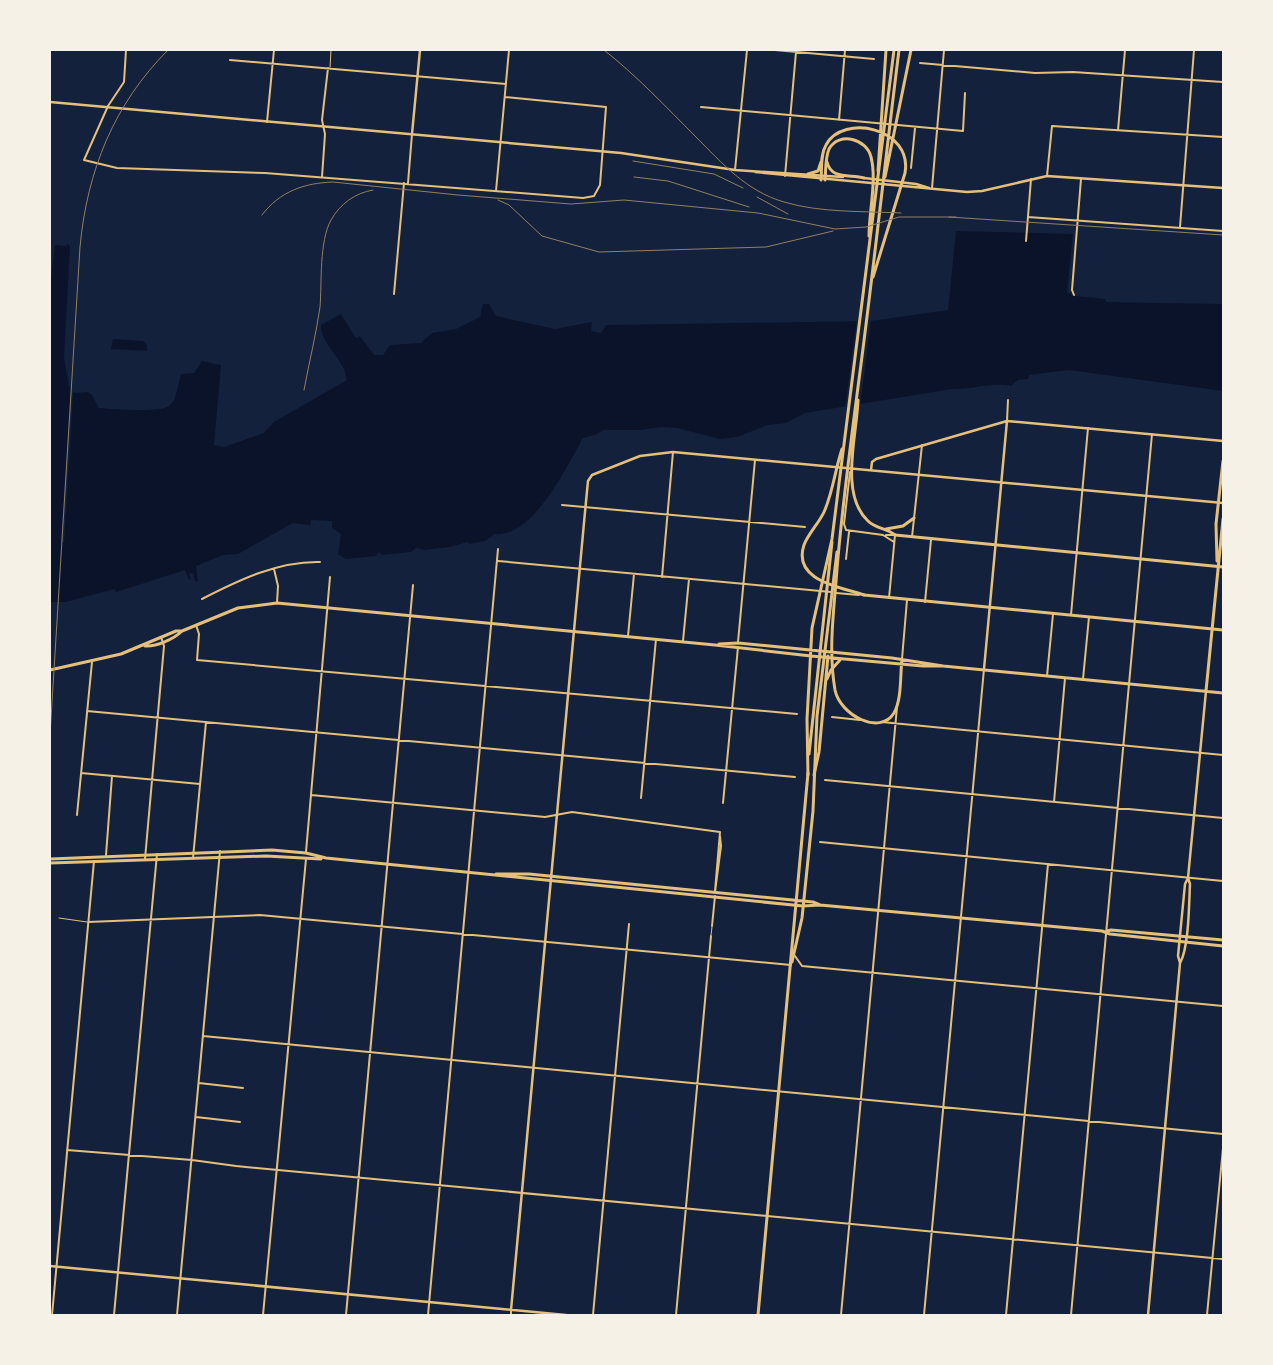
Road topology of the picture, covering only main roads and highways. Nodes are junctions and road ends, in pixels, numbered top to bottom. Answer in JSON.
{"nodes":[{"id":1,"x":886,"y":50,"type":"edge"},
{"id":2,"x":894,"y":50,"type":"edge"},
{"id":3,"x":900,"y":50,"type":"edge"},
{"id":4,"x":911,"y":50,"type":"edge"},
{"id":5,"x":823,"y":152,"type":"junction"},
{"id":6,"x":827,"y":155,"type":"junction"},
{"id":7,"x":808,"y":174,"type":"road end"},
{"id":8,"x":823,"y":175,"type":"junction"},
{"id":9,"x":885,"y":177,"type":"junction"},
{"id":10,"x":864,"y":178,"type":"road end"},
{"id":11,"x":879,"y":179,"type":"junction"},
{"id":12,"x":823,"y":180,"type":"road end"},
{"id":13,"x":869,"y":244,"type":"junction"},
{"id":14,"x":871,"y":282,"type":"junction"},
{"id":15,"x":858,"y":389,"type":"junction"},
{"id":16,"x":845,"y":441,"type":"junction"},
{"id":17,"x":1223,"y":461,"type":"edge"},
{"id":18,"x":1221,"y":503,"type":"edge"},
{"id":19,"x":914,"y":518,"type":"road end"},
{"id":20,"x":1223,"y":519,"type":"edge"},
{"id":21,"x":878,"y":528,"type":"junction"},
{"id":22,"x":832,"y":538,"type":"junction"},
{"id":23,"x":838,"y":542,"type":"junction"},
{"id":24,"x":1217,"y":566,"type":"junction"},
{"id":25,"x":1223,"y":567,"type":"edge"},
{"id":26,"x":1211,"y":629,"type":"junction"},
{"id":27,"x":1223,"y":630,"type":"edge"},
{"id":28,"x":182,"y":631,"type":"junction"},
{"id":29,"x":715,"y":644,"type":"junction"},
{"id":30,"x":144,"y":646,"type":"junction"},
{"id":31,"x":811,"y":650,"type":"junction"},
{"id":32,"x":828,"y":652,"type":"junction"},
{"id":33,"x":811,"y":656,"type":"junction"},
{"id":34,"x":828,"y":658,"type":"junction"},
{"id":35,"x":842,"y":659,"type":"junction"},
{"id":36,"x":902,"y":659,"type":"junction"},
{"id":37,"x":901,"y":665,"type":"junction"},
{"id":38,"x":943,"y":666,"type":"junction"},
{"id":39,"x":50,"y":670,"type":"edge"},
{"id":40,"x":1206,"y":691,"type":"junction"},
{"id":41,"x":1223,"y":692,"type":"edge"},
{"id":42,"x":825,"y":694,"type":"junction"},
{"id":43,"x":808,"y":775,"type":"junction"},
{"id":44,"x":814,"y":775,"type":"junction"},
{"id":45,"x":326,"y":858,"type":"junction"},
{"id":46,"x":51,"y":861,"type":"edge"},
{"id":47,"x":496,"y":875,"type":"junction"},
{"id":48,"x":798,"y":900,"type":"junction"},
{"id":49,"x":804,"y":901,"type":"junction"},
{"id":50,"x":797,"y":906,"type":"junction"},
{"id":51,"x":803,"y":906,"type":"junction"},
{"id":52,"x":820,"y":906,"type":"junction"},
{"id":53,"x":1106,"y":932,"type":"junction"},
{"id":54,"x":1223,"y":940,"type":"edge"},
{"id":55,"x":1223,"y":946,"type":"edge"},
{"id":56,"x":791,"y":965,"type":"junction"},
{"id":57,"x":758,"y":1315,"type":"edge"}],
"edges":[{"from":1,"to":11,"type":"main road"},
{"from":2,"to":11,"type":"main road"},
{"from":3,"to":9,"type":"main road"},
{"from":4,"to":9,"type":"main road"},
{"from":5,"to":7,"type":"main road"},
{"from":5,"to":8,"type":"main road"},
{"from":5,"to":14,"type":"main road"},
{"from":6,"to":8,"type":"main road"},
{"from":6,"to":10,"type":"main road"},
{"from":6,"to":13,"type":"main road"},
{"from":8,"to":12,"type":"main road"},
{"from":9,"to":14,"type":"main road"},
{"from":11,"to":13,"type":"main road"},
{"from":13,"to":16,"type":"main road"},
{"from":14,"to":15,"type":"main road"},
{"from":15,"to":21,"type":"main road"},
{"from":15,"to":23,"type":"main road"},
{"from":16,"to":22,"type":"main road"},
{"from":16,"to":26,"type":"main road"},
{"from":17,"to":18,"type":"main road"},
{"from":18,"to":24,"type":"main road"},
{"from":19,"to":21,"type":"main road"},
{"from":20,"to":24,"type":"main road"},
{"from":21,"to":24,"type":"main road"},
{"from":22,"to":31,"type":"main road"},
{"from":22,"to":43,"type":"main road"},
{"from":23,"to":37,"type":"main road"},
{"from":23,"to":44,"type":"main road"},
{"from":24,"to":25,"type":"main road"},
{"from":24,"to":26,"type":"main road"},
{"from":26,"to":27,"type":"main road"},
{"from":26,"to":40,"type":"main road"},
{"from":28,"to":29,"type":"main road"},
{"from":28,"to":30,"type":"main road"},
{"from":28,"to":30,"type":"main road"},
{"from":29,"to":31,"type":"main road"},
{"from":29,"to":33,"type":"main road"},
{"from":30,"to":39,"type":"main road"},
{"from":31,"to":32,"type":"main road"},
{"from":31,"to":33,"type":"main road"},
{"from":32,"to":34,"type":"main road"},
{"from":32,"to":36,"type":"main road"},
{"from":33,"to":34,"type":"main road"},
{"from":33,"to":43,"type":"main road"},
{"from":34,"to":35,"type":"main road"},
{"from":34,"to":42,"type":"main road"},
{"from":35,"to":37,"type":"main road"},
{"from":35,"to":42,"type":"main road"},
{"from":36,"to":37,"type":"main road"},
{"from":36,"to":38,"type":"main road"},
{"from":37,"to":38,"type":"main road"},
{"from":38,"to":40,"type":"main road"},
{"from":40,"to":41,"type":"main road"},
{"from":42,"to":44,"type":"main road"},
{"from":43,"to":48,"type":"main road"},
{"from":44,"to":49,"type":"main road"},
{"from":45,"to":46,"type":"main road"},
{"from":45,"to":46,"type":"main road"},
{"from":45,"to":47,"type":"main road"},
{"from":47,"to":48,"type":"main road"},
{"from":47,"to":50,"type":"main road"},
{"from":48,"to":49,"type":"main road"},
{"from":48,"to":50,"type":"main road"},
{"from":49,"to":51,"type":"main road"},
{"from":49,"to":52,"type":"main road"},
{"from":50,"to":51,"type":"main road"},
{"from":50,"to":56,"type":"main road"},
{"from":51,"to":52,"type":"main road"},
{"from":51,"to":56,"type":"main road"},
{"from":52,"to":53,"type":"main road"},
{"from":53,"to":54,"type":"main road"},
{"from":53,"to":55,"type":"main road"},
{"from":56,"to":57,"type":"main road"}]}
